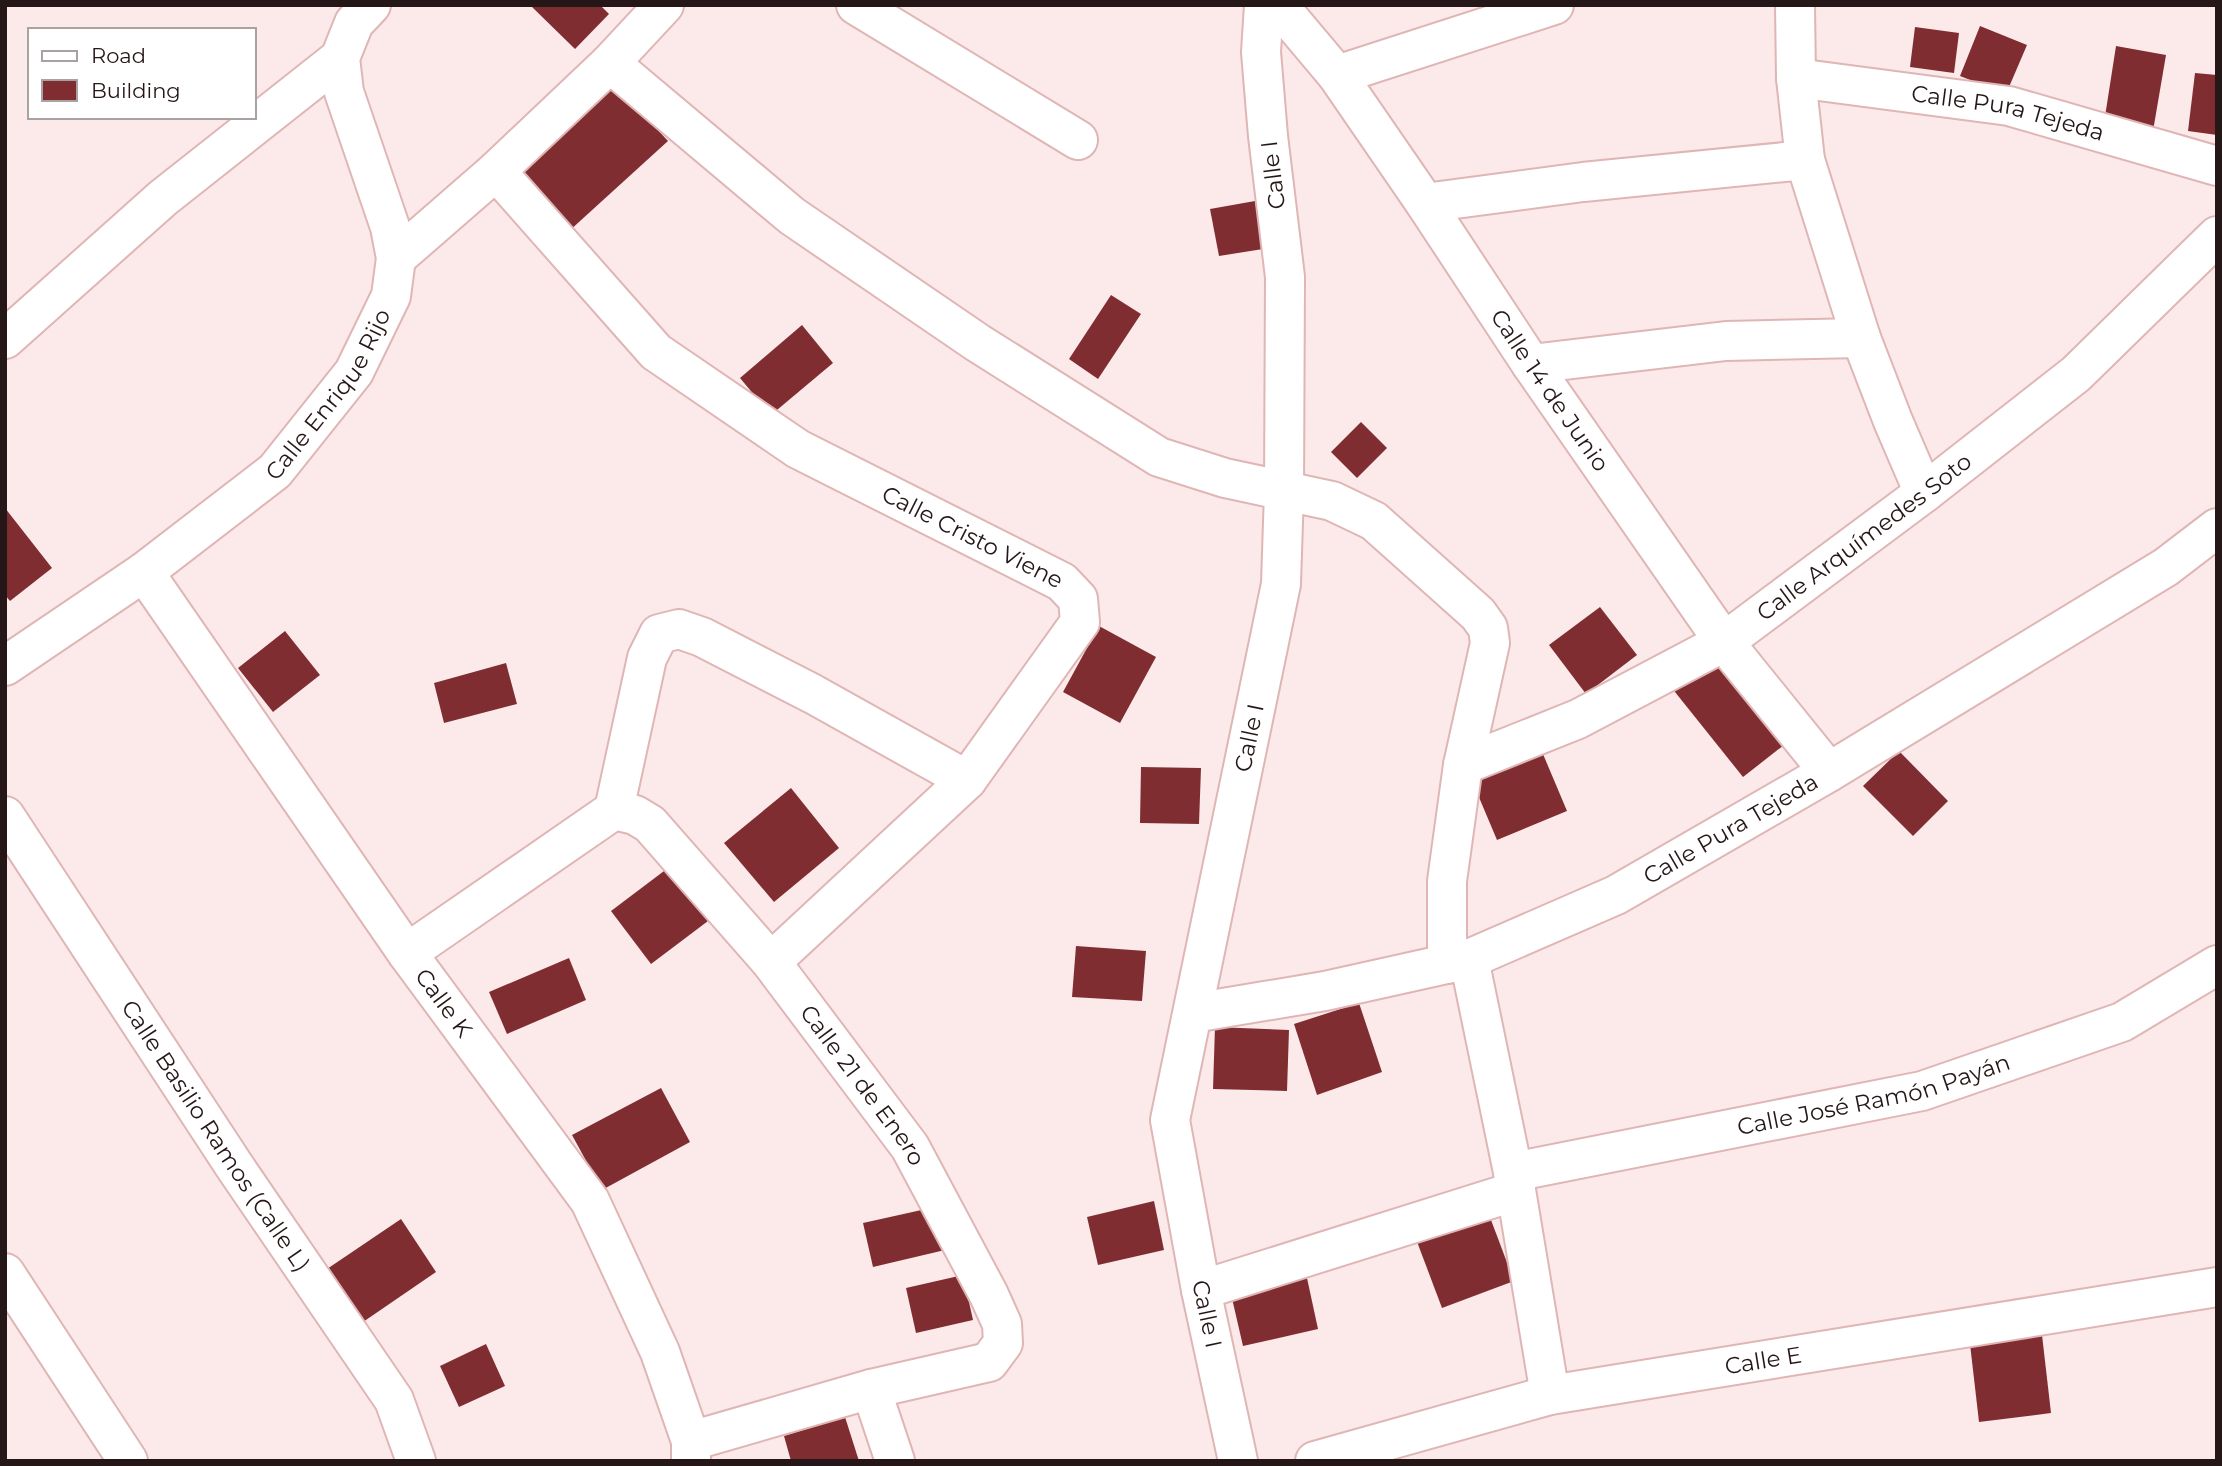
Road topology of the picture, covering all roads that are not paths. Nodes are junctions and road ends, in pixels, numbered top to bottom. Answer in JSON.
{"nodes":[{"id":1,"x":371,"y":5,"type":"edge"},
{"id":2,"x":664,"y":5,"type":"edge"},
{"id":3,"x":856,"y":5,"type":"edge"},
{"id":4,"x":1264,"y":5,"type":"edge"},
{"id":5,"x":1278,"y":5,"type":"edge"},
{"id":6,"x":1554,"y":5,"type":"edge"},
{"id":7,"x":1795,"y":5,"type":"edge"},
{"id":8,"x":340,"y":58,"type":"junction"},
{"id":9,"x":610,"y":63,"type":"junction"},
{"id":10,"x":1337,"y":75,"type":"junction"},
{"id":11,"x":1796,"y":78,"type":"junction"},
{"id":12,"x":1078,"y":140,"type":"dead end"},
{"id":13,"x":1805,"y":160,"type":"junction"},
{"id":14,"x":2217,"y":166,"type":"edge"},
{"id":15,"x":496,"y":172,"type":"junction"},
{"id":16,"x":1425,"y":203,"type":"junction"},
{"id":17,"x":2217,"y":236,"type":"edge"},
{"id":18,"x":396,"y":258,"type":"junction"},
{"id":19,"x":1861,"y":338,"type":"junction"},
{"id":20,"x":5,"y":339,"type":"edge"},
{"id":21,"x":1531,"y":364,"type":"junction"},
{"id":22,"x":1284,"y":491,"type":"junction"},
{"id":23,"x":1924,"y":493,"type":"junction"},
{"id":24,"x":2217,"y":528,"type":"edge"},
{"id":25,"x":144,"y":572,"type":"junction"},
{"id":26,"x":1724,"y":642,"type":"junction"},
{"id":27,"x":5,"y":666,"type":"edge"},
{"id":28,"x":1463,"y":765,"type":"junction"},
{"id":29,"x":1829,"y":772,"type":"junction"},
{"id":30,"x":967,"y":780,"type":"junction"},
{"id":31,"x":614,"y":810,"type":"junction"},
{"id":32,"x":5,"y":816,"type":"edge"},
{"id":33,"x":407,"y":953,"type":"junction"},
{"id":34,"x":1458,"y":961,"type":"junction"},
{"id":35,"x":771,"y":962,"type":"junction"},
{"id":36,"x":2217,"y":965,"type":"edge"},
{"id":37,"x":1193,"y":1013,"type":"junction"},
{"id":38,"x":1515,"y":1181,"type":"junction"},
{"id":39,"x":5,"y":1273,"type":"edge"},
{"id":40,"x":2217,"y":1287,"type":"edge"},
{"id":41,"x":1202,"y":1290,"type":"junction"},
{"id":42,"x":870,"y":1389,"type":"junction"},
{"id":43,"x":1550,"y":1395,"type":"junction"},
{"id":44,"x":691,"y":1451,"type":"edge"},
{"id":45,"x":128,"y":1461,"type":"edge"},
{"id":46,"x":416,"y":1461,"type":"edge"},
{"id":47,"x":895,"y":1461,"type":"edge"},
{"id":48,"x":1238,"y":1461,"type":"edge"},
{"id":49,"x":1315,"y":1461,"type":"edge"}],
"edges":[{"from":1,"to":8,"type":"street","name":"Calle Enrique Rijo"},
{"from":2,"to":9,"type":"street"},
{"from":3,"to":12,"type":"street"},
{"from":4,"to":22,"type":"street","name":"Calle I"},
{"from":5,"to":10,"type":"street","name":"Calle 14 de Junio"},
{"from":6,"to":10,"type":"street"},
{"from":7,"to":11,"type":"street"},
{"from":8,"to":18,"type":"street","name":"Calle Enrique Rijo"},
{"from":8,"to":20,"type":"street"},
{"from":9,"to":15,"type":"street"},
{"from":9,"to":22,"type":"street"},
{"from":10,"to":16,"type":"street","name":"Calle 14 de Junio"},
{"from":11,"to":13,"type":"street"},
{"from":11,"to":14,"type":"street","name":"Calle Pura Tejeda"},
{"from":13,"to":16,"type":"street"},
{"from":13,"to":19,"type":"street"},
{"from":15,"to":18,"type":"street"},
{"from":15,"to":30,"type":"street","name":"Calle Cristo Viene"},
{"from":16,"to":21,"type":"street","name":"Calle 14 de Junio"},
{"from":17,"to":23,"type":"street","name":"Calle Arquímedes Soto"},
{"from":18,"to":25,"type":"street","name":"Calle Enrique Rijo"},
{"from":19,"to":21,"type":"street"},
{"from":19,"to":23,"type":"street"},
{"from":21,"to":26,"type":"street","name":"Calle 14 de Junio"},
{"from":22,"to":28,"type":"street"},
{"from":22,"to":37,"type":"street","name":"Calle I"},
{"from":23,"to":26,"type":"street","name":"Calle Arquímedes Soto"},
{"from":24,"to":29,"type":"street","name":"Calle Pura Tejeda"},
{"from":25,"to":27,"type":"street","name":"Calle Enrique Rijo"},
{"from":25,"to":33,"type":"street","name":"Calle K"},
{"from":26,"to":28,"type":"street","name":"Calle Arquímedes Soto"},
{"from":26,"to":29,"type":"street","name":"Calle 14 de Junio"},
{"from":28,"to":34,"type":"street"},
{"from":29,"to":34,"type":"street","name":"Calle Pura Tejeda"},
{"from":30,"to":31,"type":"street"},
{"from":30,"to":35,"type":"street","name":"Calle Cristo Viene"},
{"from":31,"to":33,"type":"street"},
{"from":31,"to":35,"type":"street","name":"Calle 21 de Enero"},
{"from":32,"to":46,"type":"street","name":"Calle Basilio Ramos (Calle L)"},
{"from":33,"to":44,"type":"street","name":"Calle K"},
{"from":34,"to":37,"type":"street","name":"Calle Pura Tejeda"},
{"from":34,"to":38,"type":"street"},
{"from":35,"to":42,"type":"street","name":"Calle 21 de Enero"},
{"from":36,"to":38,"type":"street","name":"Calle José Ramón Payán"},
{"from":37,"to":41,"type":"street","name":"Calle I"},
{"from":38,"to":41,"type":"street","name":"Calle José Ramón Payán"},
{"from":38,"to":43,"type":"street"},
{"from":39,"to":45,"type":"street"},
{"from":40,"to":43,"type":"street","name":"Calle E"},
{"from":41,"to":48,"type":"street","name":"Calle I"},
{"from":42,"to":44,"type":"street","name":"Calle 21 de Enero"},
{"from":42,"to":47,"type":"street"},
{"from":43,"to":49,"type":"street","name":"Calle E"}]}
